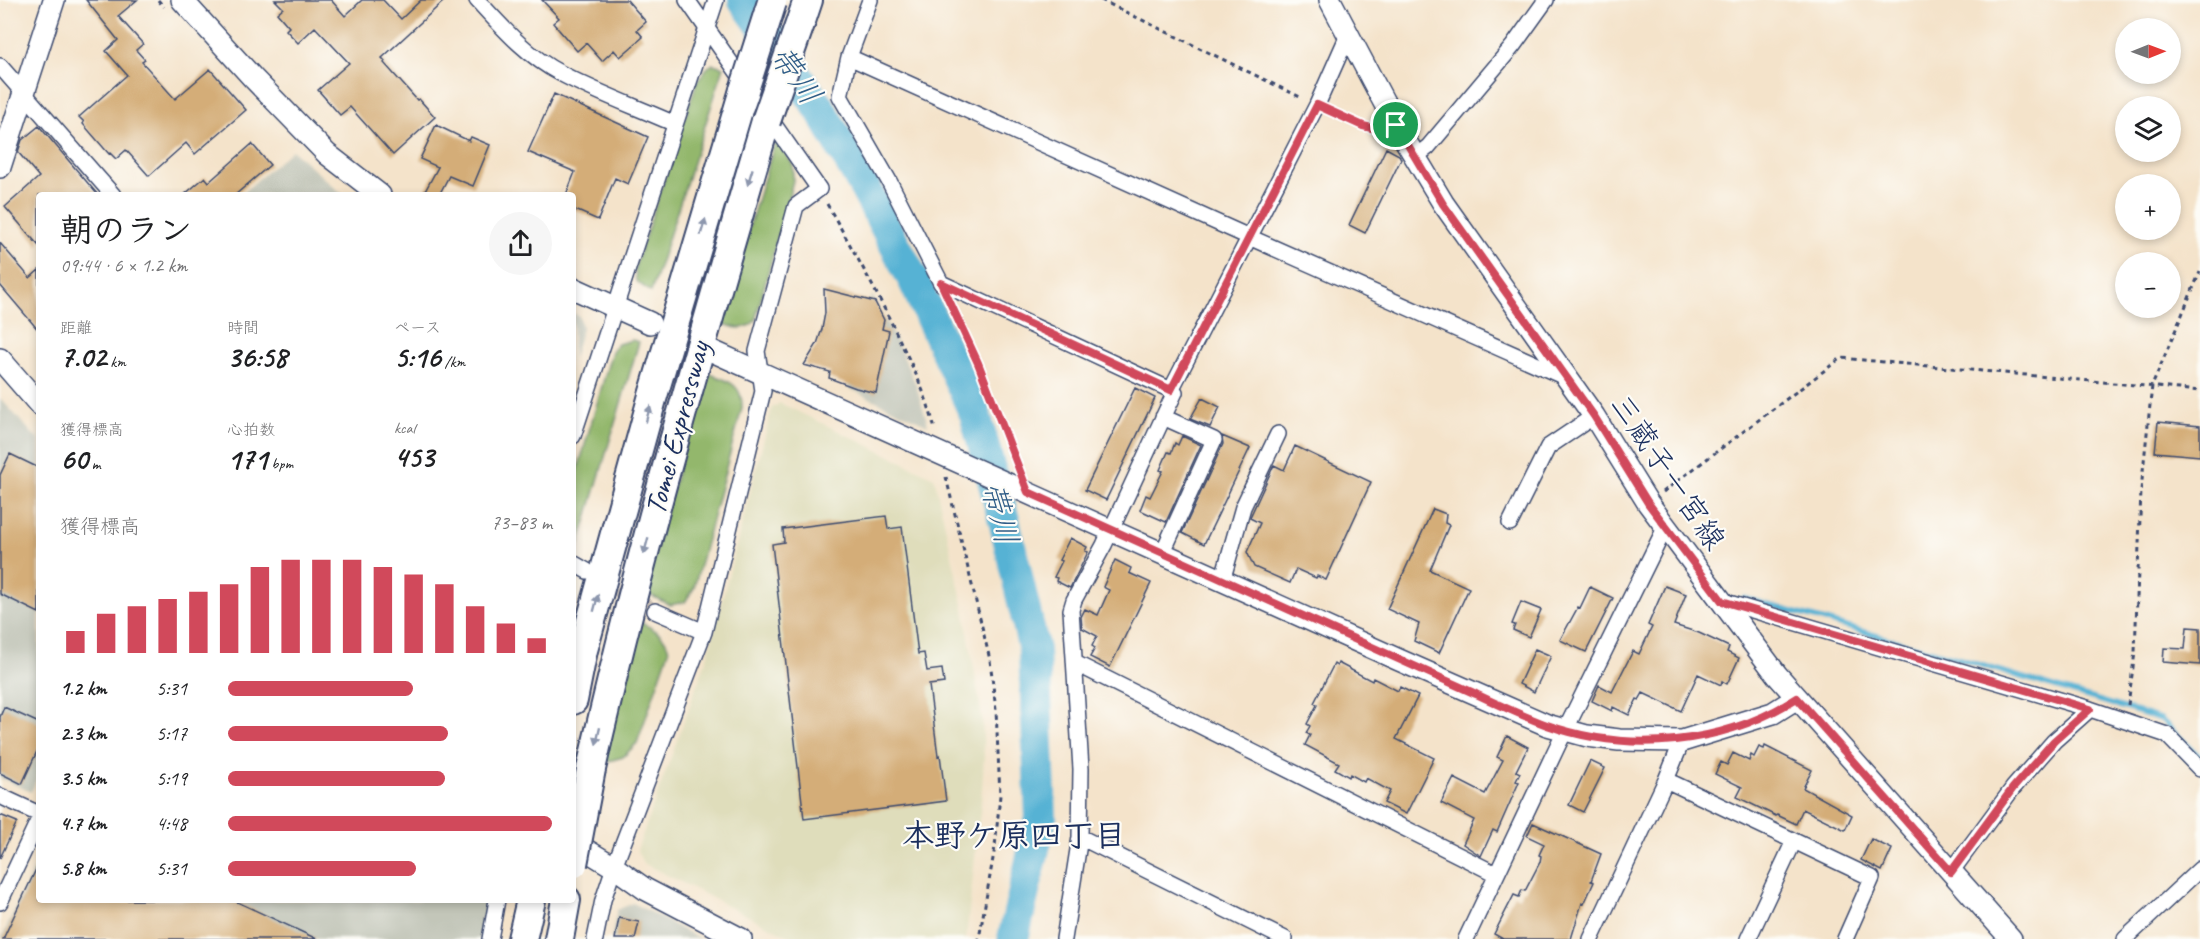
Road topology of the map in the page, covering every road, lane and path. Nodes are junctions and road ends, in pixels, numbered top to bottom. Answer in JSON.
{"nodes":[{"id":1,"x":54,"y":0,"type":"edge"},
{"id":2,"x":182,"y":0,"type":"edge"},
{"id":3,"x":477,"y":0,"type":"edge"},
{"id":4,"x":687,"y":0,"type":"edge"},
{"id":5,"x":716,"y":0,"type":"edge"},
{"id":6,"x":870,"y":0,"type":"edge"},
{"id":7,"x":1101,"y":0,"type":"edge"},
{"id":8,"x":1329,"y":0,"type":"edge"},
{"id":9,"x":1546,"y":0,"type":"edge"},
{"id":10,"x":772,"y":1,"type":"edge"},
{"id":11,"x":804,"y":10,"type":"edge"},
{"id":12,"x":708,"y":22,"type":"junction"},
{"id":13,"x":1348,"y":35,"type":"junction"},
{"id":14,"x":849,"y":57,"type":"junction"},
{"id":15,"x":0,"y":66,"type":"edge"},
{"id":16,"x":24,"y":93,"type":"junction"},
{"id":17,"x":1317,"y":105,"type":"junction"},
{"id":18,"x":675,"y":124,"type":"junction"},
{"id":19,"x":1396,"y":125,"type":"junction"},
{"id":20,"x":1415,"y":157,"type":"junction"},
{"id":21,"x":0,"y":167,"type":"edge"},
{"id":22,"x":819,"y":189,"type":"junction"},
{"id":23,"x":110,"y":192,"type":"edge"},
{"id":24,"x":376,"y":192,"type":"edge"},
{"id":25,"x":1248,"y":237,"type":"junction"},
{"id":26,"x":2200,"y":272,"type":"edge"},
{"id":27,"x":941,"y":283,"type":"junction"},
{"id":28,"x":576,"y":289,"type":"edge"},
{"id":29,"x":615,"y":307,"type":"junction"},
{"id":30,"x":650,"y":323,"type":"dead end"},
{"id":31,"x":712,"y":351,"type":"dead end"},
{"id":32,"x":0,"y":359,"type":"edge"},
{"id":33,"x":760,"y":372,"type":"junction"},
{"id":34,"x":1567,"y":378,"type":"junction"},
{"id":35,"x":2152,"y":386,"type":"junction"},
{"id":36,"x":1171,"y":390,"type":"junction"},
{"id":37,"x":2200,"y":391,"type":"edge"},
{"id":38,"x":36,"y":401,"type":"edge"},
{"id":39,"x":1594,"y":416,"type":"junction"},
{"id":40,"x":1163,"y":417,"type":"junction"},
{"id":41,"x":576,"y":427,"type":"edge"},
{"id":42,"x":1278,"y":434,"type":"dead end"},
{"id":43,"x":945,"y":454,"type":"junction"},
{"id":44,"x":1020,"y":489,"type":"junction"},
{"id":45,"x":1648,"y":503,"type":"junction"},
{"id":46,"x":1510,"y":523,"type":"dead end"},
{"id":47,"x":1666,"y":526,"type":"junction"},
{"id":48,"x":1111,"y":530,"type":"junction"},
{"id":49,"x":1162,"y":554,"type":"junction"},
{"id":50,"x":576,"y":565,"type":"edge"},
{"id":51,"x":587,"y":572,"type":"tunnel mouth"},
{"id":52,"x":1222,"y":581,"type":"junction"},
{"id":53,"x":1722,"y":601,"type":"junction"},
{"id":54,"x":655,"y":611,"type":"tunnel mouth"},
{"id":55,"x":704,"y":632,"type":"junction"},
{"id":56,"x":1075,"y":663,"type":"junction"},
{"id":57,"x":576,"y":685,"type":"edge"},
{"id":58,"x":1797,"y":698,"type":"junction"},
{"id":59,"x":2090,"y":709,"type":"junction"},
{"id":60,"x":2126,"y":722,"type":"junction"},
{"id":61,"x":1565,"y":730,"type":"junction"},
{"id":62,"x":1682,"y":741,"type":"junction"},
{"id":63,"x":2200,"y":769,"type":"edge"},
{"id":64,"x":1666,"y":780,"type":"junction"},
{"id":65,"x":0,"y":796,"type":"edge"},
{"id":66,"x":36,"y":814,"type":"edge"},
{"id":67,"x":36,"y":823,"type":"edge"},
{"id":68,"x":1080,"y":837,"type":"junction"},
{"id":69,"x":1794,"y":841,"type":"junction"},
{"id":70,"x":576,"y":844,"type":"edge"},
{"id":71,"x":576,"y":848,"type":"edge"},
{"id":72,"x":614,"y":867,"type":"junction"},
{"id":73,"x":2200,"y":869,"type":"edge"},
{"id":74,"x":1951,"y":872,"type":"junction"},
{"id":75,"x":1496,"y":874,"type":"junction"},
{"id":76,"x":0,"y":902,"type":"edge"},
{"id":77,"x":496,"y":903,"type":"edge"},
{"id":78,"x":530,"y":903,"type":"edge"},
{"id":79,"x":565,"y":903,"type":"edge"},
{"id":80,"x":490,"y":939,"type":"edge"},
{"id":81,"x":522,"y":939,"type":"edge"},
{"id":82,"x":559,"y":939,"type":"edge"},
{"id":83,"x":595,"y":939,"type":"edge"},
{"id":84,"x":741,"y":939,"type":"edge"},
{"id":85,"x":978,"y":939,"type":"edge"},
{"id":86,"x":1064,"y":939,"type":"edge"},
{"id":87,"x":1285,"y":939,"type":"edge"},
{"id":88,"x":1466,"y":939,"type":"edge"},
{"id":89,"x":1591,"y":939,"type":"edge"},
{"id":90,"x":1748,"y":939,"type":"edge"},
{"id":91,"x":1845,"y":939,"type":"edge"},
{"id":92,"x":2011,"y":939,"type":"edge"},
{"id":93,"x":2125,"y":939,"type":"edge"}],
"edges":[{"from":1,"to":16,"type":"street"},
{"from":2,"to":24,"type":"street"},
{"from":3,"to":18,"type":"street"},
{"from":4,"to":12,"type":"street"},
{"from":5,"to":12,"type":"street"},
{"from":6,"to":14,"type":"street"},
{"from":7,"to":17,"type":"path"},
{"from":8,"to":13,"type":"street","name":"三蔵子一宮線"},
{"from":9,"to":20,"type":"street"},
{"from":57,"to":10,"type":"highway","name":"Tomei Expressway","one_way":true,"bridge":true},
{"from":11,"to":71,"type":"highway","name":"Tomei Expressway","one_way":true,"bridge":true},
{"from":12,"to":18,"type":"street"},
{"from":12,"to":22,"type":"street"},
{"from":13,"to":17,"type":"street"},
{"from":13,"to":19,"type":"street","name":"三蔵子一宮線"},
{"from":14,"to":25,"type":"street"},
{"from":14,"to":27,"type":"street"},
{"from":15,"to":16,"type":"street"},
{"from":16,"to":21,"type":"street"},
{"from":16,"to":23,"type":"street"},
{"from":17,"to":19,"type":"path"},
{"from":17,"to":25,"type":"street"},
{"from":18,"to":29,"type":"street"},
{"from":19,"to":20,"type":"street","name":"三蔵子一宮線"},
{"from":20,"to":34,"type":"street","name":"三蔵子一宮線"},
{"from":22,"to":33,"type":"street"},
{"from":22,"to":43,"type":"path"},
{"from":25,"to":34,"type":"street"},
{"from":25,"to":36,"type":"street"},
{"from":26,"to":35,"type":"path"},
{"from":27,"to":36,"type":"street"},
{"from":27,"to":44,"type":"path"},
{"from":28,"to":29,"type":"street"},
{"from":29,"to":30,"type":"street"},
{"from":29,"to":41,"type":"street"},
{"from":31,"to":33,"type":"street"},
{"from":32,"to":38,"type":"street"},
{"from":33,"to":43,"type":"street"},
{"from":33,"to":55,"type":"street"},
{"from":34,"to":39,"type":"street","name":"三蔵子一宮線"},
{"from":35,"to":37,"type":"path"},
{"from":35,"to":45,"type":"path"},
{"from":35,"to":60,"type":"path"},
{"from":36,"to":40,"type":"street"},
{"from":39,"to":45,"type":"street","name":"三蔵子一宮線"},
{"from":39,"to":46,"type":"street"},
{"from":40,"to":48,"type":"street"},
{"from":40,"to":49,"type":"street"},
{"from":42,"to":52,"type":"street"},
{"from":43,"to":44,"type":"street"},
{"from":43,"to":85,"type":"path"},
{"from":44,"to":48,"type":"street"},
{"from":45,"to":47,"type":"street","name":"三蔵子一宮線"},
{"from":47,"to":53,"type":"street","name":"三蔵子一宮線"},
{"from":47,"to":61,"type":"street"},
{"from":48,"to":49,"type":"street"},
{"from":48,"to":56,"type":"street"},
{"from":49,"to":52,"type":"street"},
{"from":50,"to":51,"type":"street"},
{"from":52,"to":61,"type":"street"},
{"from":53,"to":58,"type":"street","name":"三蔵子一宮線"},
{"from":53,"to":59,"type":"street"},
{"from":54,"to":55,"type":"street"},
{"from":55,"to":72,"type":"street"},
{"from":56,"to":68,"type":"street"},
{"from":56,"to":75,"type":"street"},
{"from":58,"to":62,"type":"street"},
{"from":58,"to":74,"type":"street","name":"三蔵子一宮線"},
{"from":59,"to":60,"type":"street"},
{"from":59,"to":74,"type":"street"},
{"from":60,"to":63,"type":"street"},
{"from":61,"to":62,"type":"street"},
{"from":61,"to":75,"type":"street"},
{"from":62,"to":64,"type":"street"},
{"from":64,"to":69,"type":"street"},
{"from":64,"to":89,"type":"street"},
{"from":65,"to":66,"type":"street"},
{"from":67,"to":76,"type":"street"},
{"from":68,"to":86,"type":"street"},
{"from":68,"to":87,"type":"street"},
{"from":69,"to":90,"type":"street"},
{"from":69,"to":91,"type":"street"},
{"from":70,"to":72,"type":"street"},
{"from":72,"to":83,"type":"street"},
{"from":72,"to":84,"type":"street"},
{"from":73,"to":93,"type":"street"},
{"from":74,"to":92,"type":"street","name":"三蔵子一宮線"},
{"from":75,"to":88,"type":"street"},
{"from":77,"to":80,"type":"street"},
{"from":78,"to":81,"type":"highway"},
{"from":79,"to":82,"type":"highway"}]}
